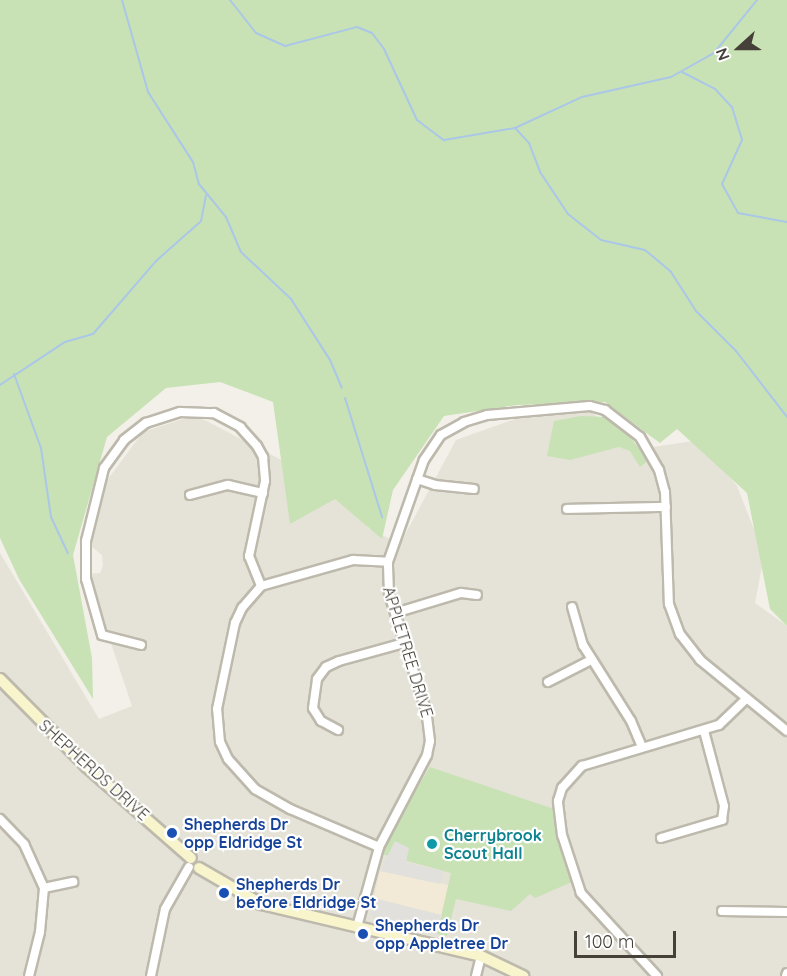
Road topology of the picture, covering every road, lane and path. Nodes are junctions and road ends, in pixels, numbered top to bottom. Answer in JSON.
{"nodes":[{"id":1,"x":417,"y":479,"type":"junction"},
{"id":2,"x":474,"y":489,"type":"dead end"},
{"id":3,"x":263,"y":493,"type":"junction"},
{"id":4,"x":190,"y":495,"type":"dead end"},
{"id":5,"x":666,"y":507,"type":"junction"},
{"id":6,"x":567,"y":509,"type":"dead end"},
{"id":7,"x":388,"y":562,"type":"junction"},
{"id":8,"x":261,"y":586,"type":"junction"},
{"id":9,"x":477,"y":595,"type":"dead end"},
{"id":10,"x":572,"y":607,"type":"dead end"},
{"id":11,"x":395,"y":613,"type":"junction"},
{"id":12,"x":404,"y":643,"type":"junction"},
{"id":13,"x":141,"y":645,"type":"dead end"},
{"id":14,"x":591,"y":660,"type":"junction"},
{"id":15,"x":0,"y":679,"type":"edge"},
{"id":16,"x":548,"y":682,"type":"dead end"},
{"id":17,"x":746,"y":699,"type":"junction"},
{"id":18,"x":338,"y":730,"type":"dead end"},
{"id":19,"x":704,"y":731,"type":"junction"},
{"id":20,"x":787,"y":731,"type":"edge"},
{"id":21,"x":642,"y":747,"type":"junction"},
{"id":22,"x":0,"y":819,"type":"edge"},
{"id":23,"x":662,"y":838,"type":"dead end"},
{"id":24,"x":379,"y":847,"type":"junction"},
{"id":25,"x":193,"y":865,"type":"junction"},
{"id":26,"x":73,"y":882,"type":"dead end"},
{"id":27,"x":44,"y":888,"type":"junction"},
{"id":28,"x":722,"y":910,"type":"dead end"},
{"id":29,"x":787,"y":912,"type":"edge"},
{"id":30,"x":357,"y":927,"type":"junction"},
{"id":31,"x":481,"y":956,"type":"junction"},
{"id":32,"x":29,"y":976,"type":"edge"},
{"id":33,"x":151,"y":976,"type":"edge"},
{"id":34,"x":476,"y":976,"type":"edge"},
{"id":35,"x":523,"y":976,"type":"edge"},
{"id":36,"x":657,"y":976,"type":"edge"}],
"edges":[{"from":1,"to":2,"type":"street"},
{"from":1,"to":5,"type":"street","name":"APPLETREE DRIVE"},
{"from":1,"to":7,"type":"street","name":"APPLETREE DRIVE"},
{"from":3,"to":4,"type":"street"},
{"from":3,"to":8,"type":"street"},
{"from":3,"to":13,"type":"street"},
{"from":5,"to":6,"type":"street"},
{"from":5,"to":17,"type":"street","name":"APPLETREE DRIVE"},
{"from":7,"to":8,"type":"street"},
{"from":7,"to":11,"type":"street","name":"APPLETREE DRIVE"},
{"from":8,"to":24,"type":"street"},
{"from":9,"to":11,"type":"street"},
{"from":10,"to":14,"type":"street"},
{"from":11,"to":12,"type":"street","name":"APPLETREE DRIVE"},
{"from":12,"to":18,"type":"street"},
{"from":12,"to":24,"type":"street","name":"APPLETREE DRIVE"},
{"from":14,"to":16,"type":"street"},
{"from":14,"to":21,"type":"street"},
{"from":15,"to":25,"type":"main road","name":"SHEPHERDS DRIVE"},
{"from":17,"to":19,"type":"street"},
{"from":17,"to":20,"type":"street","name":"APPLETREE DRIVE"},
{"from":19,"to":21,"type":"street"},
{"from":19,"to":23,"type":"street"},
{"from":21,"to":36,"type":"street"},
{"from":22,"to":27,"type":"street"},
{"from":24,"to":30,"type":"street","name":"APPLETREE DRIVE"},
{"from":25,"to":30,"type":"main road","name":"SHEPHERDS DRIVE"},
{"from":25,"to":33,"type":"street"},
{"from":26,"to":27,"type":"street"},
{"from":27,"to":32,"type":"street"},
{"from":28,"to":29,"type":"street"},
{"from":30,"to":31,"type":"main road","name":"SHEPHERDS DRIVE"},
{"from":31,"to":34,"type":"street"},
{"from":31,"to":35,"type":"main road","name":"SHEPHERDS DRIVE"}]}
